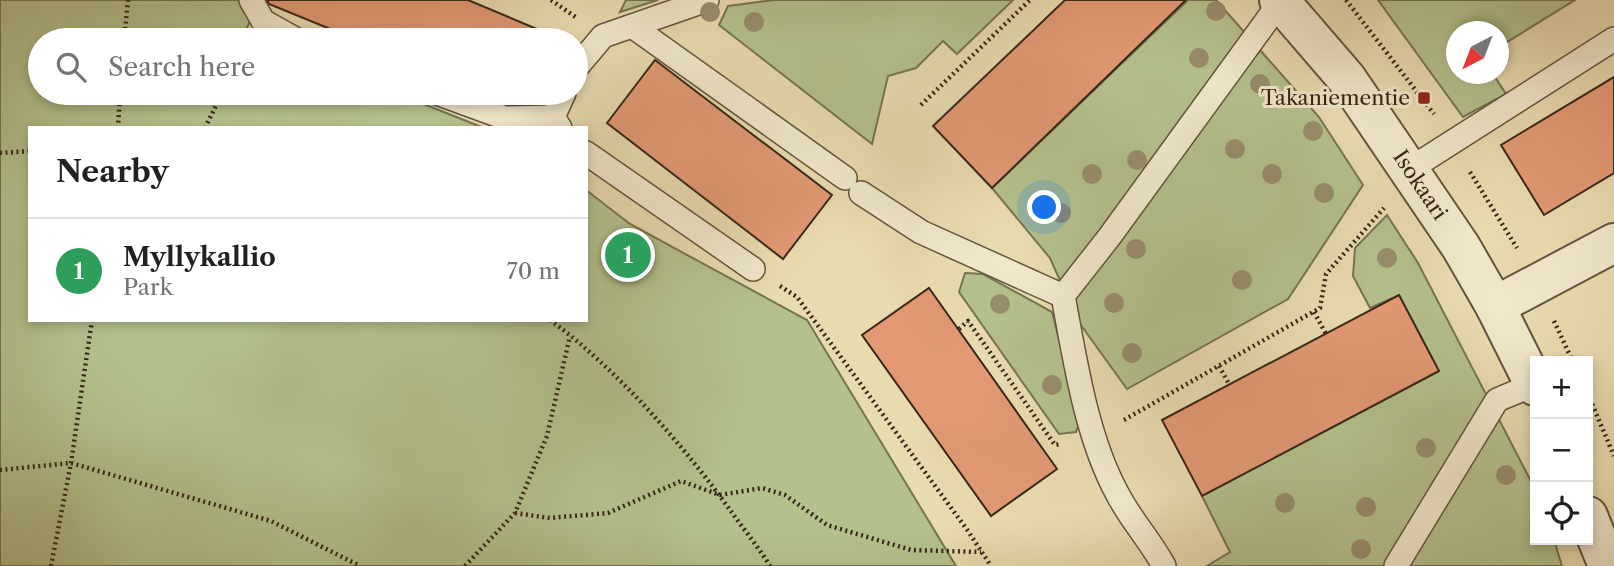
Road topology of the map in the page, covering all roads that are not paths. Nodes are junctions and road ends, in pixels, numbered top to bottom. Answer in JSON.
{"nodes":[{"id":1,"x":251,"y":0,"type":"edge"},
{"id":2,"x":707,"y":0,"type":"edge"},
{"id":3,"x":1280,"y":1,"type":"edge"},
{"id":4,"x":632,"y":26,"type":"junction"},
{"id":5,"x":276,"y":28,"type":"edge"},
{"id":6,"x":1614,"y":39,"type":"edge"},
{"id":7,"x":588,"y":54,"type":"edge"},
{"id":8,"x":470,"y":105,"type":"edge"},
{"id":9,"x":557,"y":122,"type":"edge"},
{"id":10,"x":588,"y":154,"type":"edge"},
{"id":11,"x":1408,"y":167,"type":"junction"},
{"id":12,"x":1614,"y":243,"type":"edge"},
{"id":13,"x":753,"y":269,"type":"road end"},
{"id":14,"x":1063,"y":296,"type":"junction"},
{"id":15,"x":1495,"y":306,"type":"junction"},
{"id":16,"x":1530,"y":375,"type":"edge"},
{"id":17,"x":1530,"y":387,"type":"edge"},
{"id":18,"x":1593,"y":528,"type":"edge"},
{"id":19,"x":1164,"y":566,"type":"edge"},
{"id":20,"x":1396,"y":566,"type":"edge"},
{"id":21,"x":1608,"y":566,"type":"edge"}],
"edges":[{"from":1,"to":5,"type":"lane"},
{"from":2,"to":4,"type":"lane"},
{"from":3,"to":11,"type":"street","name":"Isokaari"},
{"from":3,"to":14,"type":"lane"},
{"from":4,"to":7,"type":"lane"},
{"from":4,"to":14,"type":"lane"},
{"from":6,"to":11,"type":"lane"},
{"from":8,"to":9,"type":"lane"},
{"from":10,"to":13,"type":"lane"},
{"from":11,"to":15,"type":"street","name":"Isokaari"},
{"from":12,"to":15,"type":"street"},
{"from":14,"to":19,"type":"lane"},
{"from":15,"to":16,"type":"street","name":"Isokaari"},
{"from":17,"to":20,"type":"lane"},
{"from":18,"to":21,"type":"street"}]}
